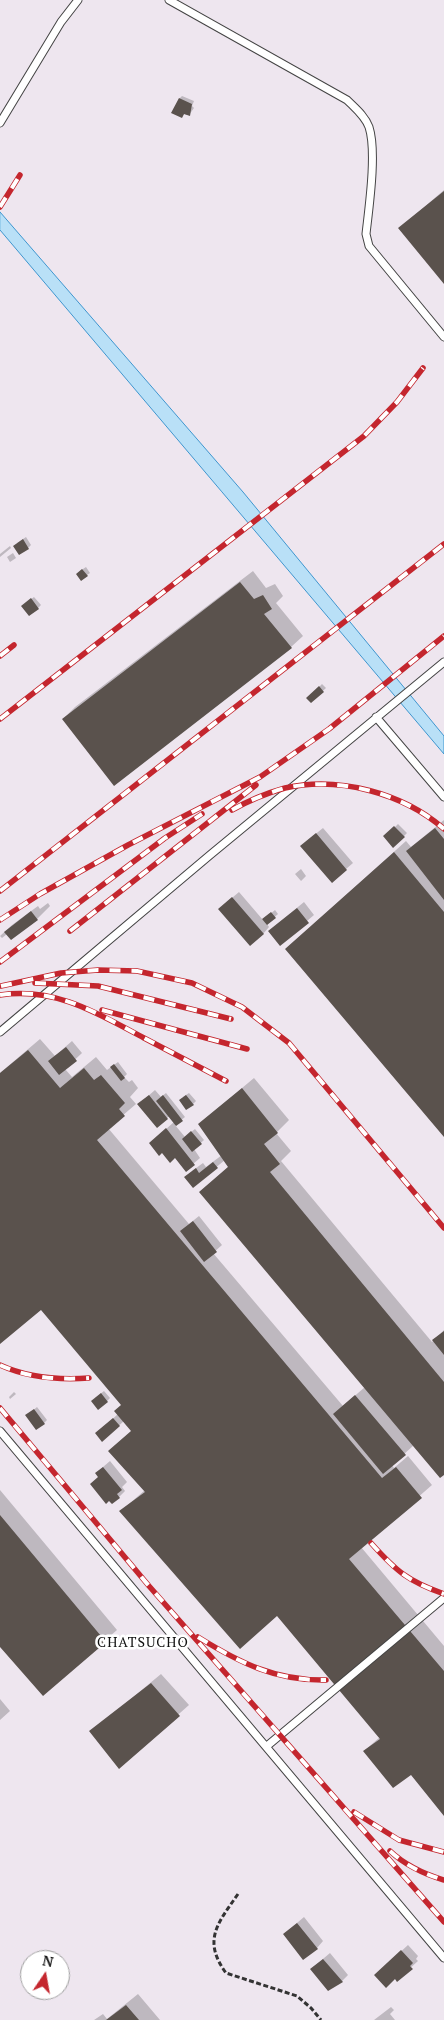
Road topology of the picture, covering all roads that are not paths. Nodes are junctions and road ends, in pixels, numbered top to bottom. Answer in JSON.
{"nodes":[{"id":1,"x":78,"y":0,"type":"edge"},
{"id":2,"x":169,"y":0,"type":"edge"},
{"id":3,"x":0,"y":123,"type":"edge"},
{"id":4,"x":444,"y":337,"type":"edge"},
{"id":5,"x":444,"y":662,"type":"edge"},
{"id":6,"x":376,"y":718,"type":"junction"},
{"id":7,"x":444,"y":797,"type":"edge"},
{"id":8,"x":0,"y":1032,"type":"edge"},
{"id":9,"x":0,"y":1431,"type":"edge"},
{"id":10,"x":444,"y":1598,"type":"edge"},
{"id":11,"x":267,"y":1746,"type":"junction"},
{"id":12,"x":444,"y":1958,"type":"edge"}],
"edges":[{"from":1,"to":3,"type":"lane"},
{"from":2,"to":4,"type":"lane"},
{"from":5,"to":6,"type":"lane"},
{"from":6,"to":7,"type":"lane"},
{"from":6,"to":8,"type":"lane"},
{"from":9,"to":11,"type":"lane"},
{"from":10,"to":11,"type":"lane"},
{"from":11,"to":12,"type":"lane"}]}
